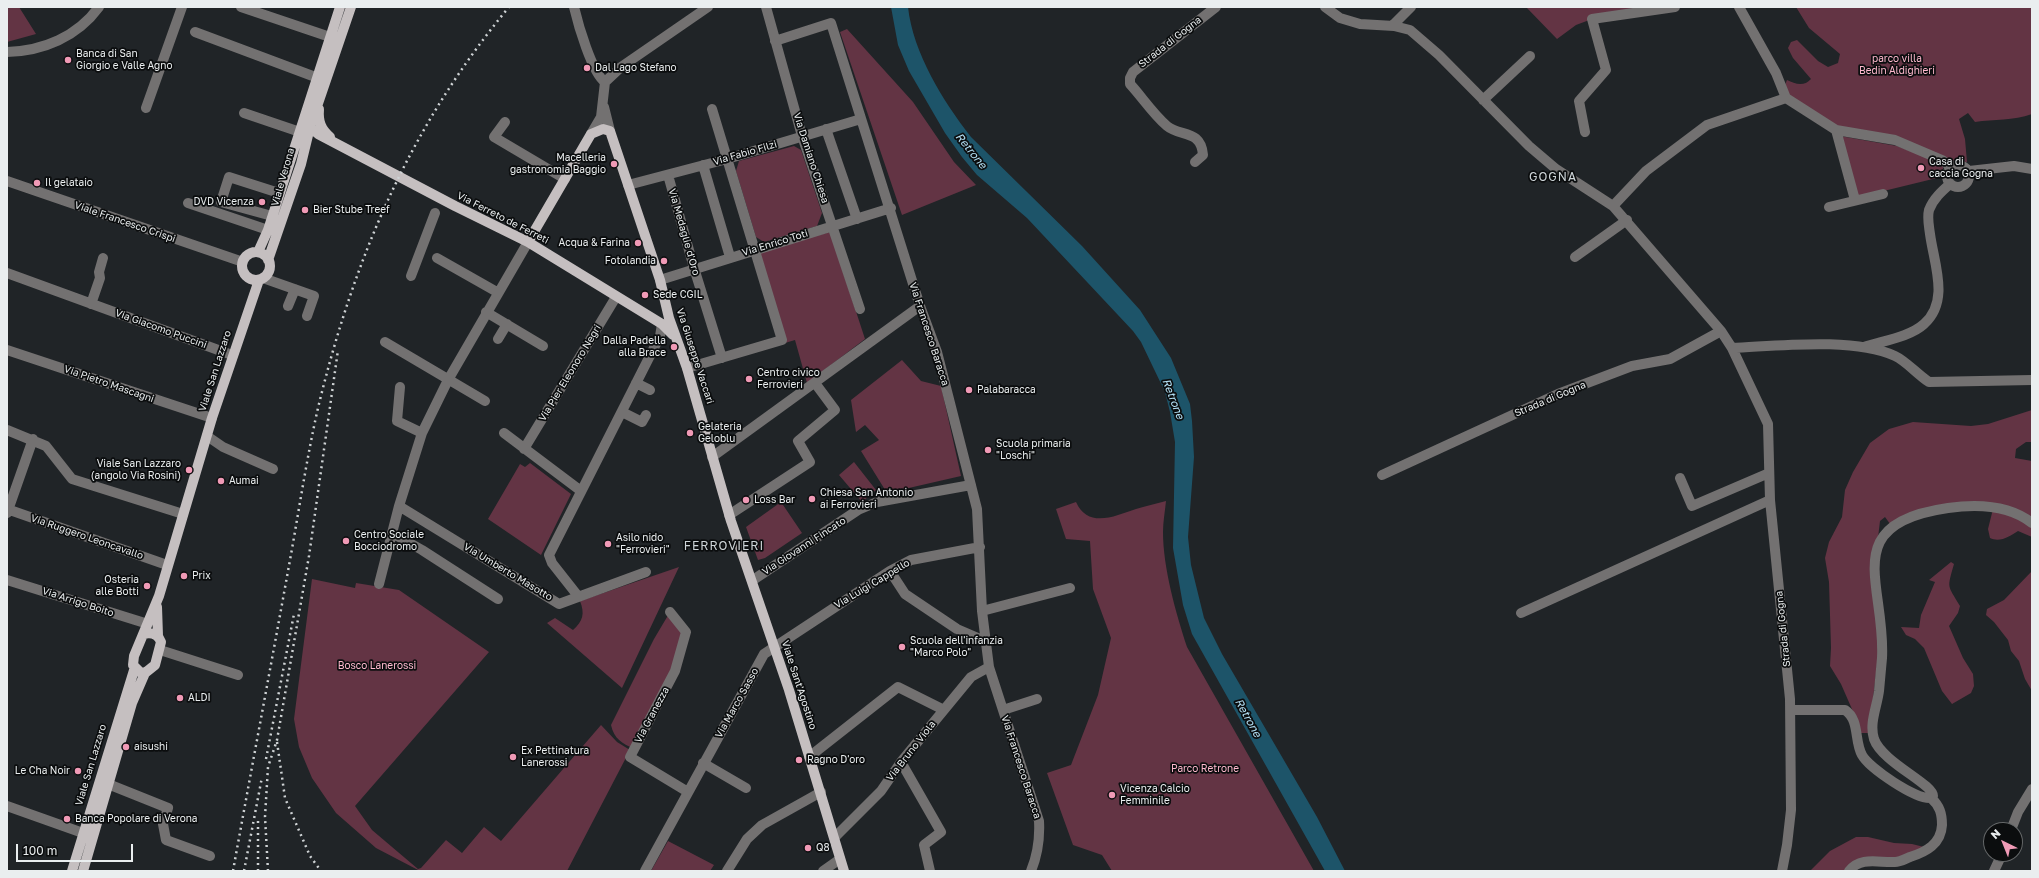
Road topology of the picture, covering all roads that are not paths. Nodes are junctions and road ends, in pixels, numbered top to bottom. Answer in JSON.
{"nodes":[{"id":1,"x":99,"y":7,"type":"edge"},
{"id":2,"x":182,"y":7,"type":"edge"},
{"id":3,"x":241,"y":7,"type":"edge"},
{"id":4,"x":340,"y":7,"type":"edge"},
{"id":5,"x":351,"y":7,"type":"edge"},
{"id":6,"x":574,"y":7,"type":"edge"},
{"id":7,"x":708,"y":7,"type":"edge"},
{"id":8,"x":766,"y":7,"type":"edge"},
{"id":9,"x":1216,"y":7,"type":"edge"},
{"id":10,"x":1325,"y":7,"type":"edge"},
{"id":11,"x":1411,"y":7,"type":"edge"},
{"id":12,"x":1675,"y":7,"type":"edge"},
{"id":13,"x":1740,"y":7,"type":"edge"},
{"id":14,"x":1392,"y":26,"type":"junction"},
{"id":15,"x":195,"y":32,"type":"dead end"},
{"id":16,"x":330,"y":37,"type":"junction"},
{"id":17,"x":775,"y":41,"type":"junction"},
{"id":18,"x":7,"y":52,"type":"edge"},
{"id":19,"x":1530,"y":56,"type":"dead end"},
{"id":20,"x":318,"y":78,"type":"junction"},
{"id":21,"x":606,"y":82,"type":"junction"},
{"id":22,"x":1786,"y":98,"type":"junction"},
{"id":23,"x":316,"y":100,"type":"junction"},
{"id":24,"x":1483,"y":100,"type":"junction"},
{"id":25,"x":603,"y":105,"type":"junction"},
{"id":26,"x":146,"y":108,"type":"dead end"},
{"id":27,"x":712,"y":109,"type":"dead end"},
{"id":28,"x":244,"y":113,"type":"dead end"},
{"id":29,"x":862,"y":119,"type":"junction"},
{"id":30,"x":505,"y":122,"type":"dead end"},
{"id":31,"x":310,"y":127,"type":"junction"},
{"id":32,"x":826,"y":130,"type":"junction"},
{"id":33,"x":1836,"y":130,"type":"junction"},
{"id":34,"x":610,"y":131,"type":"junction"},
{"id":35,"x":300,"y":132,"type":"junction"},
{"id":36,"x":1585,"y":132,"type":"dead end"},
{"id":37,"x":592,"y":134,"type":"junction"},
{"id":38,"x":802,"y":136,"type":"junction"},
{"id":39,"x":334,"y":142,"type":"junction"},
{"id":40,"x":727,"y":159,"type":"junction"},
{"id":41,"x":1195,"y":162,"type":"dead end"},
{"id":42,"x":301,"y":164,"type":"junction"},
{"id":43,"x":704,"y":164,"type":"junction"},
{"id":44,"x":1951,"y":167,"type":"junction"},
{"id":45,"x":2032,"y":169,"type":"edge"},
{"id":46,"x":1969,"y":171,"type":"junction"},
{"id":47,"x":668,"y":175,"type":"junction"},
{"id":48,"x":565,"y":179,"type":"junction"},
{"id":49,"x":7,"y":182,"type":"edge"},
{"id":50,"x":1950,"y":184,"type":"junction"},
{"id":51,"x":628,"y":185,"type":"junction"},
{"id":52,"x":279,"y":193,"type":"junction"},
{"id":53,"x":1883,"y":194,"type":"dead end"},
{"id":54,"x":1855,"y":200,"type":"junction"},
{"id":55,"x":188,"y":203,"type":"dead end"},
{"id":56,"x":1613,"y":206,"type":"junction"},
{"id":57,"x":1829,"y":207,"type":"dead end"},
{"id":58,"x":891,"y":208,"type":"junction"},
{"id":59,"x":435,"y":213,"type":"dead end"},
{"id":60,"x":272,"y":216,"type":"junction"},
{"id":61,"x":857,"y":219,"type":"junction"},
{"id":62,"x":1627,"y":220,"type":"junction"},
{"id":63,"x":834,"y":226,"type":"junction"},
{"id":64,"x":268,"y":230,"type":"junction"},
{"id":65,"x":528,"y":242,"type":"junction"},
{"id":66,"x":754,"y":250,"type":"junction"},
{"id":67,"x":258,"y":252,"type":"junction"},
{"id":68,"x":730,"y":257,"type":"junction"},
{"id":69,"x":1575,"y":257,"type":"dead end"},
{"id":70,"x":103,"y":258,"type":"dead end"},
{"id":71,"x":437,"y":258,"type":"dead end"},
{"id":72,"x":268,"y":260,"type":"junction"},
{"id":73,"x":243,"y":262,"type":"junction"},
{"id":74,"x":694,"y":268,"type":"junction"},
{"id":75,"x":7,"y":273,"type":"edge"},
{"id":76,"x":411,"y":276,"type":"dead end"},
{"id":77,"x":258,"y":279,"type":"junction"},
{"id":78,"x":660,"y":280,"type":"junction"},
{"id":79,"x":296,"y":289,"type":"junction"},
{"id":80,"x":497,"y":292,"type":"junction"},
{"id":81,"x":616,"y":297,"type":"junction"},
{"id":82,"x":91,"y":304,"type":"junction"},
{"id":83,"x":288,"y":306,"type":"dead end"},
{"id":84,"x":920,"y":306,"type":"junction"},
{"id":85,"x":860,"y":309,"type":"dead end"},
{"id":86,"x":486,"y":312,"type":"junction"},
{"id":87,"x":307,"y":316,"type":"dead end"},
{"id":88,"x":665,"y":321,"type":"junction"},
{"id":89,"x":507,"y":324,"type":"junction"},
{"id":90,"x":1721,"y":331,"type":"junction"},
{"id":91,"x":675,"y":337,"type":"joint"},
{"id":92,"x":498,"y":339,"type":"dead end"},
{"id":93,"x":385,"y":342,"type":"dead end"},
{"id":94,"x":543,"y":346,"type":"dead end"},
{"id":95,"x":1732,"y":348,"type":"junction"},
{"id":96,"x":1864,"y":348,"type":"junction"},
{"id":97,"x":7,"y":350,"type":"edge"},
{"id":98,"x":232,"y":355,"type":"junction"},
{"id":99,"x":722,"y":358,"type":"junction"},
{"id":100,"x":687,"y":368,"type":"junction"},
{"id":101,"x":448,"y":380,"type":"junction"},
{"id":102,"x":2032,"y":380,"type":"edge"},
{"id":103,"x":636,"y":383,"type":"junction"},
{"id":104,"x":815,"y":383,"type":"junction"},
{"id":105,"x":400,"y":387,"type":"dead end"},
{"id":106,"x":650,"y":390,"type":"dead end"},
{"id":107,"x":485,"y":401,"type":"dead end"},
{"id":108,"x":622,"y":412,"type":"junction"},
{"id":109,"x":646,"y":415,"type":"dead end"},
{"id":110,"x":212,"y":418,"type":"junction"},
{"id":111,"x":7,"y":430,"type":"edge"},
{"id":112,"x":422,"y":433,"type":"junction"},
{"id":113,"x":504,"y":433,"type":"dead end"},
{"id":114,"x":207,"y":436,"type":"junction"},
{"id":115,"x":33,"y":439,"type":"junction"},
{"id":116,"x":524,"y":449,"type":"junction"},
{"id":117,"x":712,"y":457,"type":"junction"},
{"id":118,"x":273,"y":468,"type":"dead end"},
{"id":119,"x":1769,"y":473,"type":"junction"},
{"id":120,"x":1382,"y":475,"type":"dead end"},
{"id":121,"x":1680,"y":478,"type":"dead end"},
{"id":122,"x":972,"y":484,"type":"junction"},
{"id":123,"x":581,"y":491,"type":"junction"},
{"id":124,"x":1770,"y":500,"type":"junction"},
{"id":125,"x":398,"y":506,"type":"junction"},
{"id":126,"x":7,"y":510,"type":"edge"},
{"id":127,"x":183,"y":514,"type":"junction"},
{"id":128,"x":730,"y":518,"type":"junction"},
{"id":129,"x":2032,"y":522,"type":"edge"},
{"id":130,"x":392,"y":533,"type":"junction"},
{"id":131,"x":980,"y":547,"type":"junction"},
{"id":132,"x":168,"y":565,"type":"junction"},
{"id":133,"x":890,"y":571,"type":"junction"},
{"id":134,"x":646,"y":572,"type":"dead end"},
{"id":135,"x":7,"y":580,"type":"edge"},
{"id":136,"x":752,"y":580,"type":"junction"},
{"id":137,"x":379,"y":584,"type":"dead end"},
{"id":138,"x":1070,"y":588,"type":"dead end"},
{"id":139,"x":578,"y":596,"type":"junction"},
{"id":140,"x":498,"y":599,"type":"dead end"},
{"id":141,"x":157,"y":603,"type":"junction"},
{"id":142,"x":982,"y":611,"type":"junction"},
{"id":143,"x":670,"y":612,"type":"dead end"},
{"id":144,"x":1521,"y":613,"type":"dead end"},
{"id":145,"x":148,"y":624,"type":"junction"},
{"id":146,"x":144,"y":634,"type":"junction"},
{"id":147,"x":158,"y":636,"type":"junction"},
{"id":148,"x":985,"y":640,"type":"junction"},
{"id":149,"x":773,"y":646,"type":"junction"},
{"id":150,"x":159,"y":653,"type":"junction"},
{"id":151,"x":135,"y":667,"type":"junction"},
{"id":152,"x":989,"y":667,"type":"junction"},
{"id":153,"x":146,"y":673,"type":"junction"},
{"id":154,"x":238,"y":675,"type":"dead end"},
{"id":155,"x":1037,"y":699,"type":"dead end"},
{"id":156,"x":944,"y":710,"type":"junction"},
{"id":157,"x":1003,"y":710,"type":"junction"},
{"id":158,"x":1791,"y":710,"type":"junction"},
{"id":159,"x":808,"y":757,"type":"junction"},
{"id":160,"x":901,"y":762,"type":"junction"},
{"id":161,"x":703,"y":763,"type":"junction"},
{"id":162,"x":108,"y":784,"type":"junction"},
{"id":163,"x":746,"y":788,"type":"dead end"},
{"id":164,"x":2032,"y":789,"type":"edge"},
{"id":165,"x":688,"y":792,"type":"junction"},
{"id":166,"x":821,"y":792,"type":"junction"},
{"id":167,"x":1931,"y":798,"type":"junction"},
{"id":168,"x":7,"y":806,"type":"edge"},
{"id":169,"x":2014,"y":822,"type":"edge"},
{"id":170,"x":83,"y":833,"type":"junction"},
{"id":171,"x":835,"y":837,"type":"junction"},
{"id":172,"x":210,"y":856,"type":"dead end"},
{"id":173,"x":840,"y":859,"type":"junction"},
{"id":174,"x":72,"y":871,"type":"edge"},
{"id":175,"x":83,"y":871,"type":"edge"},
{"id":176,"x":645,"y":871,"type":"edge"},
{"id":177,"x":727,"y":871,"type":"edge"},
{"id":178,"x":824,"y":871,"type":"edge"},
{"id":179,"x":844,"y":871,"type":"edge"},
{"id":180,"x":930,"y":871,"type":"edge"},
{"id":181,"x":1031,"y":871,"type":"edge"},
{"id":182,"x":1782,"y":871,"type":"edge"},
{"id":183,"x":1849,"y":871,"type":"edge"}],
"edges":[{"from":1,"to":18,"type":"street"},
{"from":2,"to":26,"type":"street"},
{"from":3,"to":16,"type":"street"},
{"from":4,"to":16,"type":"main road","name":"Viale Verona"},
{"from":5,"to":23,"type":"main road","name":"Viale Verona"},
{"from":6,"to":21,"type":"street"},
{"from":7,"to":21,"type":"street"},
{"from":8,"to":17,"type":"street","name":"Via Damiano Chiesa"},
{"from":9,"to":41,"type":"street","name":"Strada di Gogna"},
{"from":10,"to":14,"type":"street","name":"Strada di Gogna"},
{"from":11,"to":14,"type":"street"},
{"from":12,"to":36,"type":"street"},
{"from":13,"to":22,"type":"street"},
{"from":14,"to":24,"type":"street","name":"Strada di Gogna"},
{"from":15,"to":20,"type":"street"},
{"from":16,"to":20,"type":"main road","name":"Viale Verona"},
{"from":17,"to":29,"type":"street","name":"Via Francesco Baracca"},
{"from":17,"to":38,"type":"street","name":"Via Damiano Chiesa"},
{"from":19,"to":24,"type":"street"},
{"from":20,"to":23,"type":"main road","name":"Viale Verona"},
{"from":21,"to":25,"type":"street"},
{"from":22,"to":33,"type":"street"},
{"from":22,"to":56,"type":"street"},
{"from":23,"to":31,"type":"main road"},
{"from":23,"to":35,"type":"main road","name":"Viale Verona"},
{"from":23,"to":39,"type":"main road","name":"Viale Verona"},
{"from":24,"to":56,"type":"street","name":"Strada di Gogna"},
{"from":25,"to":34,"type":"street"},
{"from":25,"to":37,"type":"street"},
{"from":27,"to":40,"type":"street"},
{"from":28,"to":35,"type":"street"},
{"from":29,"to":32,"type":"street","name":"Via Fabio Filzi"},
{"from":29,"to":58,"type":"street","name":"Via Francesco Baracca"},
{"from":30,"to":48,"type":"street"},
{"from":31,"to":39,"type":"main road","name":"Via Ferreto de Ferreti"},
{"from":31,"to":42,"type":"main road","name":"Viale Verona"},
{"from":32,"to":38,"type":"street","name":"Via Fabio Filzi"},
{"from":32,"to":61,"type":"street"},
{"from":33,"to":44,"type":"street"},
{"from":33,"to":54,"type":"street"},
{"from":34,"to":37,"type":"main road"},
{"from":34,"to":51,"type":"main road","name":"Via Giuseppe Vaccari"},
{"from":35,"to":52,"type":"main road","name":"Viale Verona"},
{"from":37,"to":48,"type":"main road"},
{"from":38,"to":40,"type":"street","name":"Via Fabio Filzi"},
{"from":38,"to":63,"type":"street","name":"Via Damiano Chiesa"},
{"from":39,"to":42,"type":"main road"},
{"from":39,"to":65,"type":"main road","name":"Via Ferreto de Ferreti"},
{"from":40,"to":43,"type":"street","name":"Via Fabio Filzi"},
{"from":40,"to":66,"type":"street"},
{"from":42,"to":72,"type":"main road","name":"Viale Verona"},
{"from":43,"to":47,"type":"street","name":"Via Fabio Filzi"},
{"from":43,"to":68,"type":"street"},
{"from":44,"to":46,"type":"street"},
{"from":44,"to":50,"type":"street"},
{"from":45,"to":46,"type":"street"},
{"from":46,"to":50,"type":"street"},
{"from":47,"to":51,"type":"street","name":"Via Fabio Filzi"},
{"from":47,"to":74,"type":"street","name":"Via Medaglie d'Oro"},
{"from":48,"to":65,"type":"main road"},
{"from":49,"to":73,"type":"street","name":"Viale Francesco Crispi"},
{"from":50,"to":96,"type":"street"},
{"from":51,"to":78,"type":"main road","name":"Via Giuseppe Vaccari"},
{"from":52,"to":60,"type":"main road","name":"Viale Verona"},
{"from":52,"to":60,"type":"street","name":"Viale Verona"},
{"from":53,"to":54,"type":"street"},
{"from":54,"to":57,"type":"street"},
{"from":55,"to":64,"type":"street"},
{"from":56,"to":62,"type":"street","name":"Strada di Gogna"},
{"from":58,"to":61,"type":"street","name":"Via Enrico Toti"},
{"from":58,"to":84,"type":"street","name":"Via Francesco Baracca"},
{"from":59,"to":76,"type":"street"},
{"from":60,"to":64,"type":"main road","name":"Viale Verona"},
{"from":61,"to":63,"type":"street","name":"Via Enrico Toti"},
{"from":62,"to":69,"type":"street"},
{"from":62,"to":90,"type":"street","name":"Strada di Gogna"},
{"from":63,"to":66,"type":"street","name":"Via Enrico Toti"},
{"from":63,"to":85,"type":"street","name":"Via Damiano Chiesa"},
{"from":64,"to":67,"type":"main road","name":"Viale Verona"},
{"from":65,"to":80,"type":"street"},
{"from":65,"to":81,"type":"main road","name":"Via Ferreto de Ferreti"},
{"from":66,"to":68,"type":"street","name":"Via Enrico Toti"},
{"from":66,"to":99,"type":"street"},
{"from":67,"to":72,"type":"main road"},
{"from":67,"to":73,"type":"main road"},
{"from":68,"to":74,"type":"street","name":"Via Enrico Toti"},
{"from":70,"to":82,"type":"street"},
{"from":71,"to":80,"type":"street"},
{"from":72,"to":77,"type":"main road"},
{"from":73,"to":77,"type":"main road"},
{"from":74,"to":78,"type":"street","name":"Via Enrico Toti"},
{"from":74,"to":99,"type":"street","name":"Via Medaglie d'Oro"},
{"from":75,"to":82,"type":"street","name":"Via Giacomo Puccini"},
{"from":77,"to":79,"type":"street"},
{"from":77,"to":98,"type":"main road","name":"Viale San Lazzaro"},
{"from":78,"to":88,"type":"main road","name":"Via Giuseppe Vaccari"},
{"from":79,"to":83,"type":"street"},
{"from":79,"to":87,"type":"street"},
{"from":80,"to":86,"type":"street"},
{"from":81,"to":88,"type":"main road","name":"Via Ferreto de Ferreti"},
{"from":81,"to":116,"type":"street","name":"Via Pier Eleonoro Negri"},
{"from":82,"to":98,"type":"street","name":"Via Giacomo Puccini"},
{"from":84,"to":104,"type":"street"},
{"from":84,"to":122,"type":"street","name":"Via Francesco Baracca"},
{"from":86,"to":89,"type":"street"},
{"from":86,"to":101,"type":"street"},
{"from":88,"to":91,"type":"main road","name":"Via Ferreto de Ferreti"},
{"from":88,"to":103,"type":"street"},
{"from":89,"to":92,"type":"street"},
{"from":89,"to":94,"type":"street"},
{"from":90,"to":95,"type":"street","name":"Strada di Gogna"},
{"from":90,"to":120,"type":"street","name":"Strada di Gogna"},
{"from":91,"to":100,"type":"main road","name":"Via Giuseppe Vaccari"},
{"from":93,"to":101,"type":"street"},
{"from":95,"to":96,"type":"street"},
{"from":95,"to":119,"type":"street","name":"Strada di Gogna"},
{"from":96,"to":102,"type":"street"},
{"from":97,"to":110,"type":"street","name":"Via Pietro Mascagni"},
{"from":98,"to":110,"type":"main road","name":"Viale San Lazzaro"},
{"from":99,"to":100,"type":"street"},
{"from":100,"to":117,"type":"main road","name":"Via Giuseppe Vaccari"},
{"from":101,"to":107,"type":"street"},
{"from":101,"to":112,"type":"street"},
{"from":103,"to":106,"type":"street"},
{"from":103,"to":108,"type":"street"},
{"from":104,"to":117,"type":"street"},
{"from":104,"to":128,"type":"street"},
{"from":105,"to":112,"type":"street"},
{"from":108,"to":109,"type":"street"},
{"from":108,"to":123,"type":"street"},
{"from":110,"to":114,"type":"main road","name":"Viale San Lazzaro"},
{"from":111,"to":115,"type":"street"},
{"from":112,"to":125,"type":"street"},
{"from":113,"to":116,"type":"street"},
{"from":114,"to":118,"type":"street"},
{"from":114,"to":127,"type":"main road","name":"Viale San Lazzaro"},
{"from":115,"to":126,"type":"street"},
{"from":115,"to":127,"type":"street"},
{"from":116,"to":123,"type":"street"},
{"from":117,"to":128,"type":"main road","name":"Via Giuseppe Vaccari"},
{"from":119,"to":121,"type":"street"},
{"from":119,"to":124,"type":"street","name":"Strada di Gogna"},
{"from":122,"to":131,"type":"street","name":"Via Francesco Baracca"},
{"from":122,"to":136,"type":"street","name":"Via Giovanni Fincato"},
{"from":123,"to":139,"type":"street"},
{"from":124,"to":144,"type":"street"},
{"from":124,"to":158,"type":"street","name":"Strada di Gogna"},
{"from":125,"to":130,"type":"street"},
{"from":125,"to":139,"type":"street","name":"Via Umberto Masotto"},
{"from":126,"to":132,"type":"street","name":"Via Ruggero Leoncavallo"},
{"from":127,"to":132,"type":"main road","name":"Viale San Lazzaro"},
{"from":128,"to":136,"type":"main road","name":"Viale Sant'Agostino"},
{"from":129,"to":167,"type":"street"},
{"from":130,"to":137,"type":"street"},
{"from":130,"to":140,"type":"street"},
{"from":131,"to":133,"type":"street","name":"Via Luigi Cappello"},
{"from":131,"to":142,"type":"street","name":"Via Francesco Baracca"},
{"from":132,"to":141,"type":"main road","name":"Viale San Lazzaro"},
{"from":133,"to":148,"type":"street"},
{"from":133,"to":149,"type":"street","name":"Via Luigi Cappello"},
{"from":134,"to":139,"type":"street","name":"Via Umberto Masotto"},
{"from":135,"to":145,"type":"street","name":"Via Arrigo Boito"},
{"from":136,"to":149,"type":"main road","name":"Viale Sant'Agostino"},
{"from":138,"to":142,"type":"street"},
{"from":141,"to":145,"type":"main road","name":"Viale San Lazzaro"},
{"from":141,"to":147,"type":"main road","name":"Viale San Lazzaro"},
{"from":142,"to":148,"type":"street","name":"Via Francesco Baracca"},
{"from":143,"to":165,"type":"street","name":"Via Granezza"},
{"from":145,"to":146,"type":"main road","name":"Viale San Lazzaro"},
{"from":146,"to":147,"type":"main road"},
{"from":146,"to":151,"type":"main road","name":"Viale San Lazzaro"},
{"from":147,"to":150,"type":"main road","name":"Viale San Lazzaro"},
{"from":148,"to":152,"type":"street","name":"Via Francesco Baracca"},
{"from":149,"to":159,"type":"main road","name":"Viale Sant'Agostino"},
{"from":149,"to":161,"type":"street","name":"Via Marco Sasso"},
{"from":150,"to":153,"type":"main road"},
{"from":150,"to":154,"type":"street"},
{"from":151,"to":153,"type":"main road"},
{"from":151,"to":170,"type":"main road","name":"Viale San Lazzaro"},
{"from":152,"to":156,"type":"street","name":"Via Bruno Viola"},
{"from":152,"to":157,"type":"street","name":"Via Francesco Baracca"},
{"from":153,"to":162,"type":"main road"},
{"from":155,"to":157,"type":"street","name":"Via Francesco Baracca"},
{"from":156,"to":159,"type":"street"},
{"from":156,"to":160,"type":"street","name":"Via Bruno Viola"},
{"from":157,"to":181,"type":"street","name":"Via Francesco Baracca"},
{"from":158,"to":167,"type":"street"},
{"from":158,"to":182,"type":"street","name":"Strada di Gogna"},
{"from":159,"to":166,"type":"main road","name":"Viale Sant'Agostino"},
{"from":160,"to":171,"type":"street","name":"Via Bruno Viola"},
{"from":160,"to":180,"type":"street"},
{"from":161,"to":163,"type":"street"},
{"from":161,"to":165,"type":"street","name":"Via Marco Sasso"},
{"from":162,"to":172,"type":"street"},
{"from":162,"to":175,"type":"main road"},
{"from":164,"to":169,"type":"street"},
{"from":165,"to":176,"type":"street","name":"Via Marco Sasso"},
{"from":166,"to":171,"type":"main road","name":"Viale Sant'Agostino"},
{"from":166,"to":177,"type":"street"},
{"from":167,"to":183,"type":"street"},
{"from":168,"to":170,"type":"street"},
{"from":170,"to":174,"type":"main road","name":"Viale San Lazzaro"},
{"from":171,"to":173,"type":"main road","name":"Viale Sant'Agostino"},
{"from":173,"to":178,"type":"street"},
{"from":173,"to":179,"type":"main road","name":"Viale Sant'Agostino"}]}
